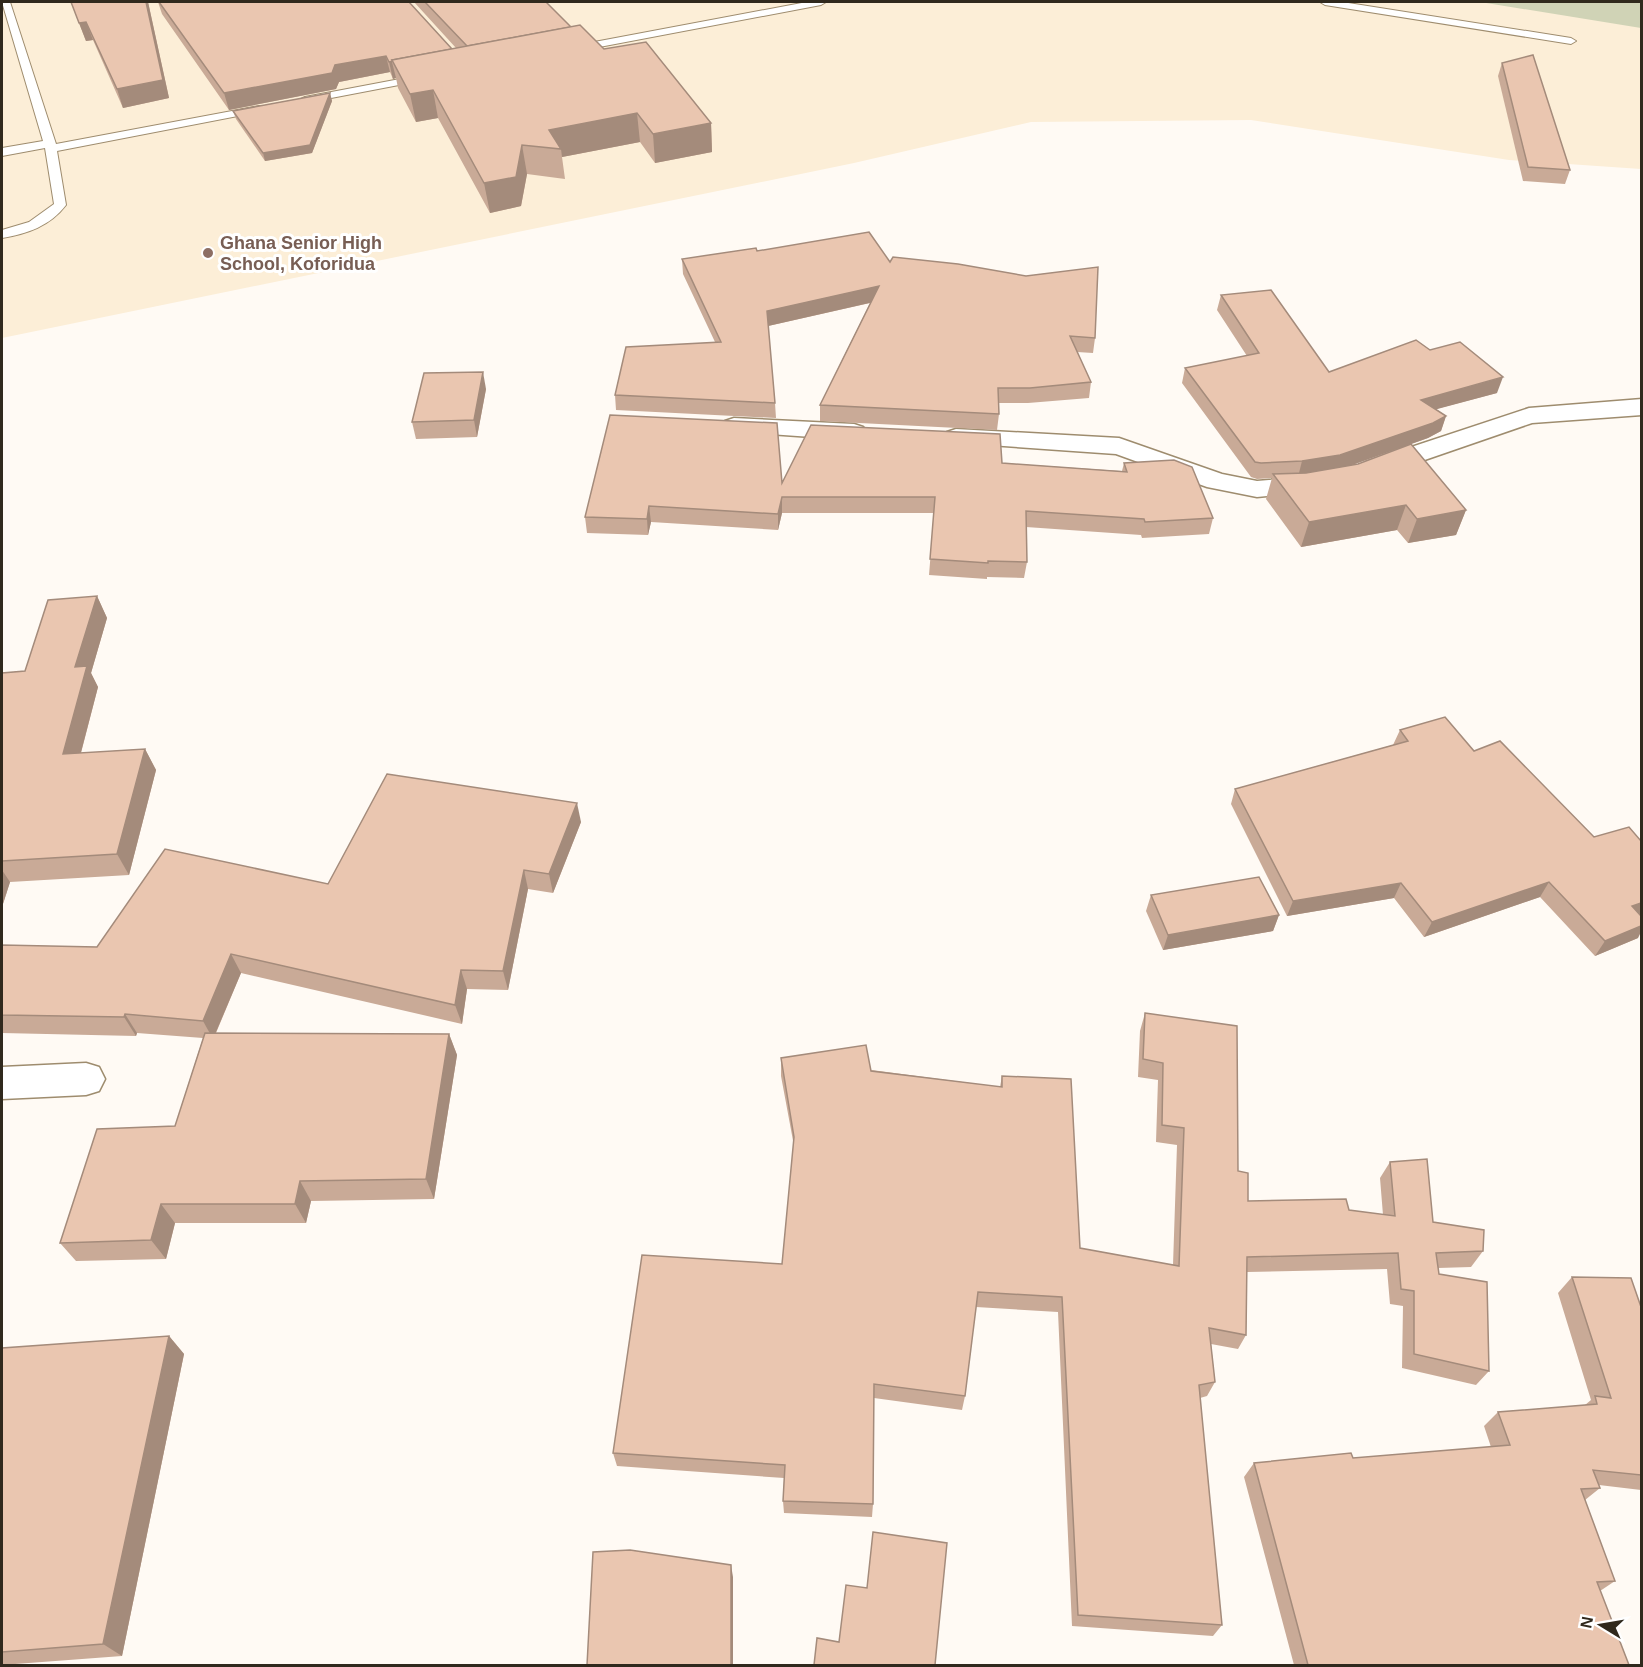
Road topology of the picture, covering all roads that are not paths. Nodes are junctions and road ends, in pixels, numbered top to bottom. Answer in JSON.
{"nodes":[{"id":1,"x":5,"y":2,"type":"edge"},
{"id":2,"x":821,"y":2,"type":"edge"},
{"id":3,"x":1325,"y":2,"type":"edge"},
{"id":4,"x":1571,"y":41,"type":"dead end"},
{"id":5,"x":558,"y":52,"type":"edge"},
{"id":6,"x":432,"y":76,"type":"edge"},
{"id":7,"x":293,"y":103,"type":"edge"},
{"id":8,"x":270,"y":107,"type":"edge"},
{"id":9,"x":50,"y":147,"type":"junction"},
{"id":10,"x":2,"y":152,"type":"edge"},
{"id":11,"x":2,"y":234,"type":"edge"},
{"id":12,"x":1641,"y":407,"type":"edge"},
{"id":13,"x":709,"y":425,"type":"edge"},
{"id":14,"x":873,"y":433,"type":"edge"},
{"id":15,"x":931,"y":436,"type":"edge"},
{"id":16,"x":86,"y":1079,"type":"dead end"},
{"id":17,"x":2,"y":1083,"type":"edge"}],
"edges":[{"from":1,"to":9,"type":"lane"},
{"from":2,"to":5,"type":"lane"},
{"from":3,"to":4,"type":"lane"},
{"from":6,"to":7,"type":"lane"},
{"from":8,"to":9,"type":"lane"},
{"from":9,"to":10,"type":"lane"},
{"from":9,"to":11,"type":"lane"},
{"from":12,"to":15,"type":"street"},
{"from":13,"to":14,"type":"street"},
{"from":16,"to":17,"type":"street"}]}
